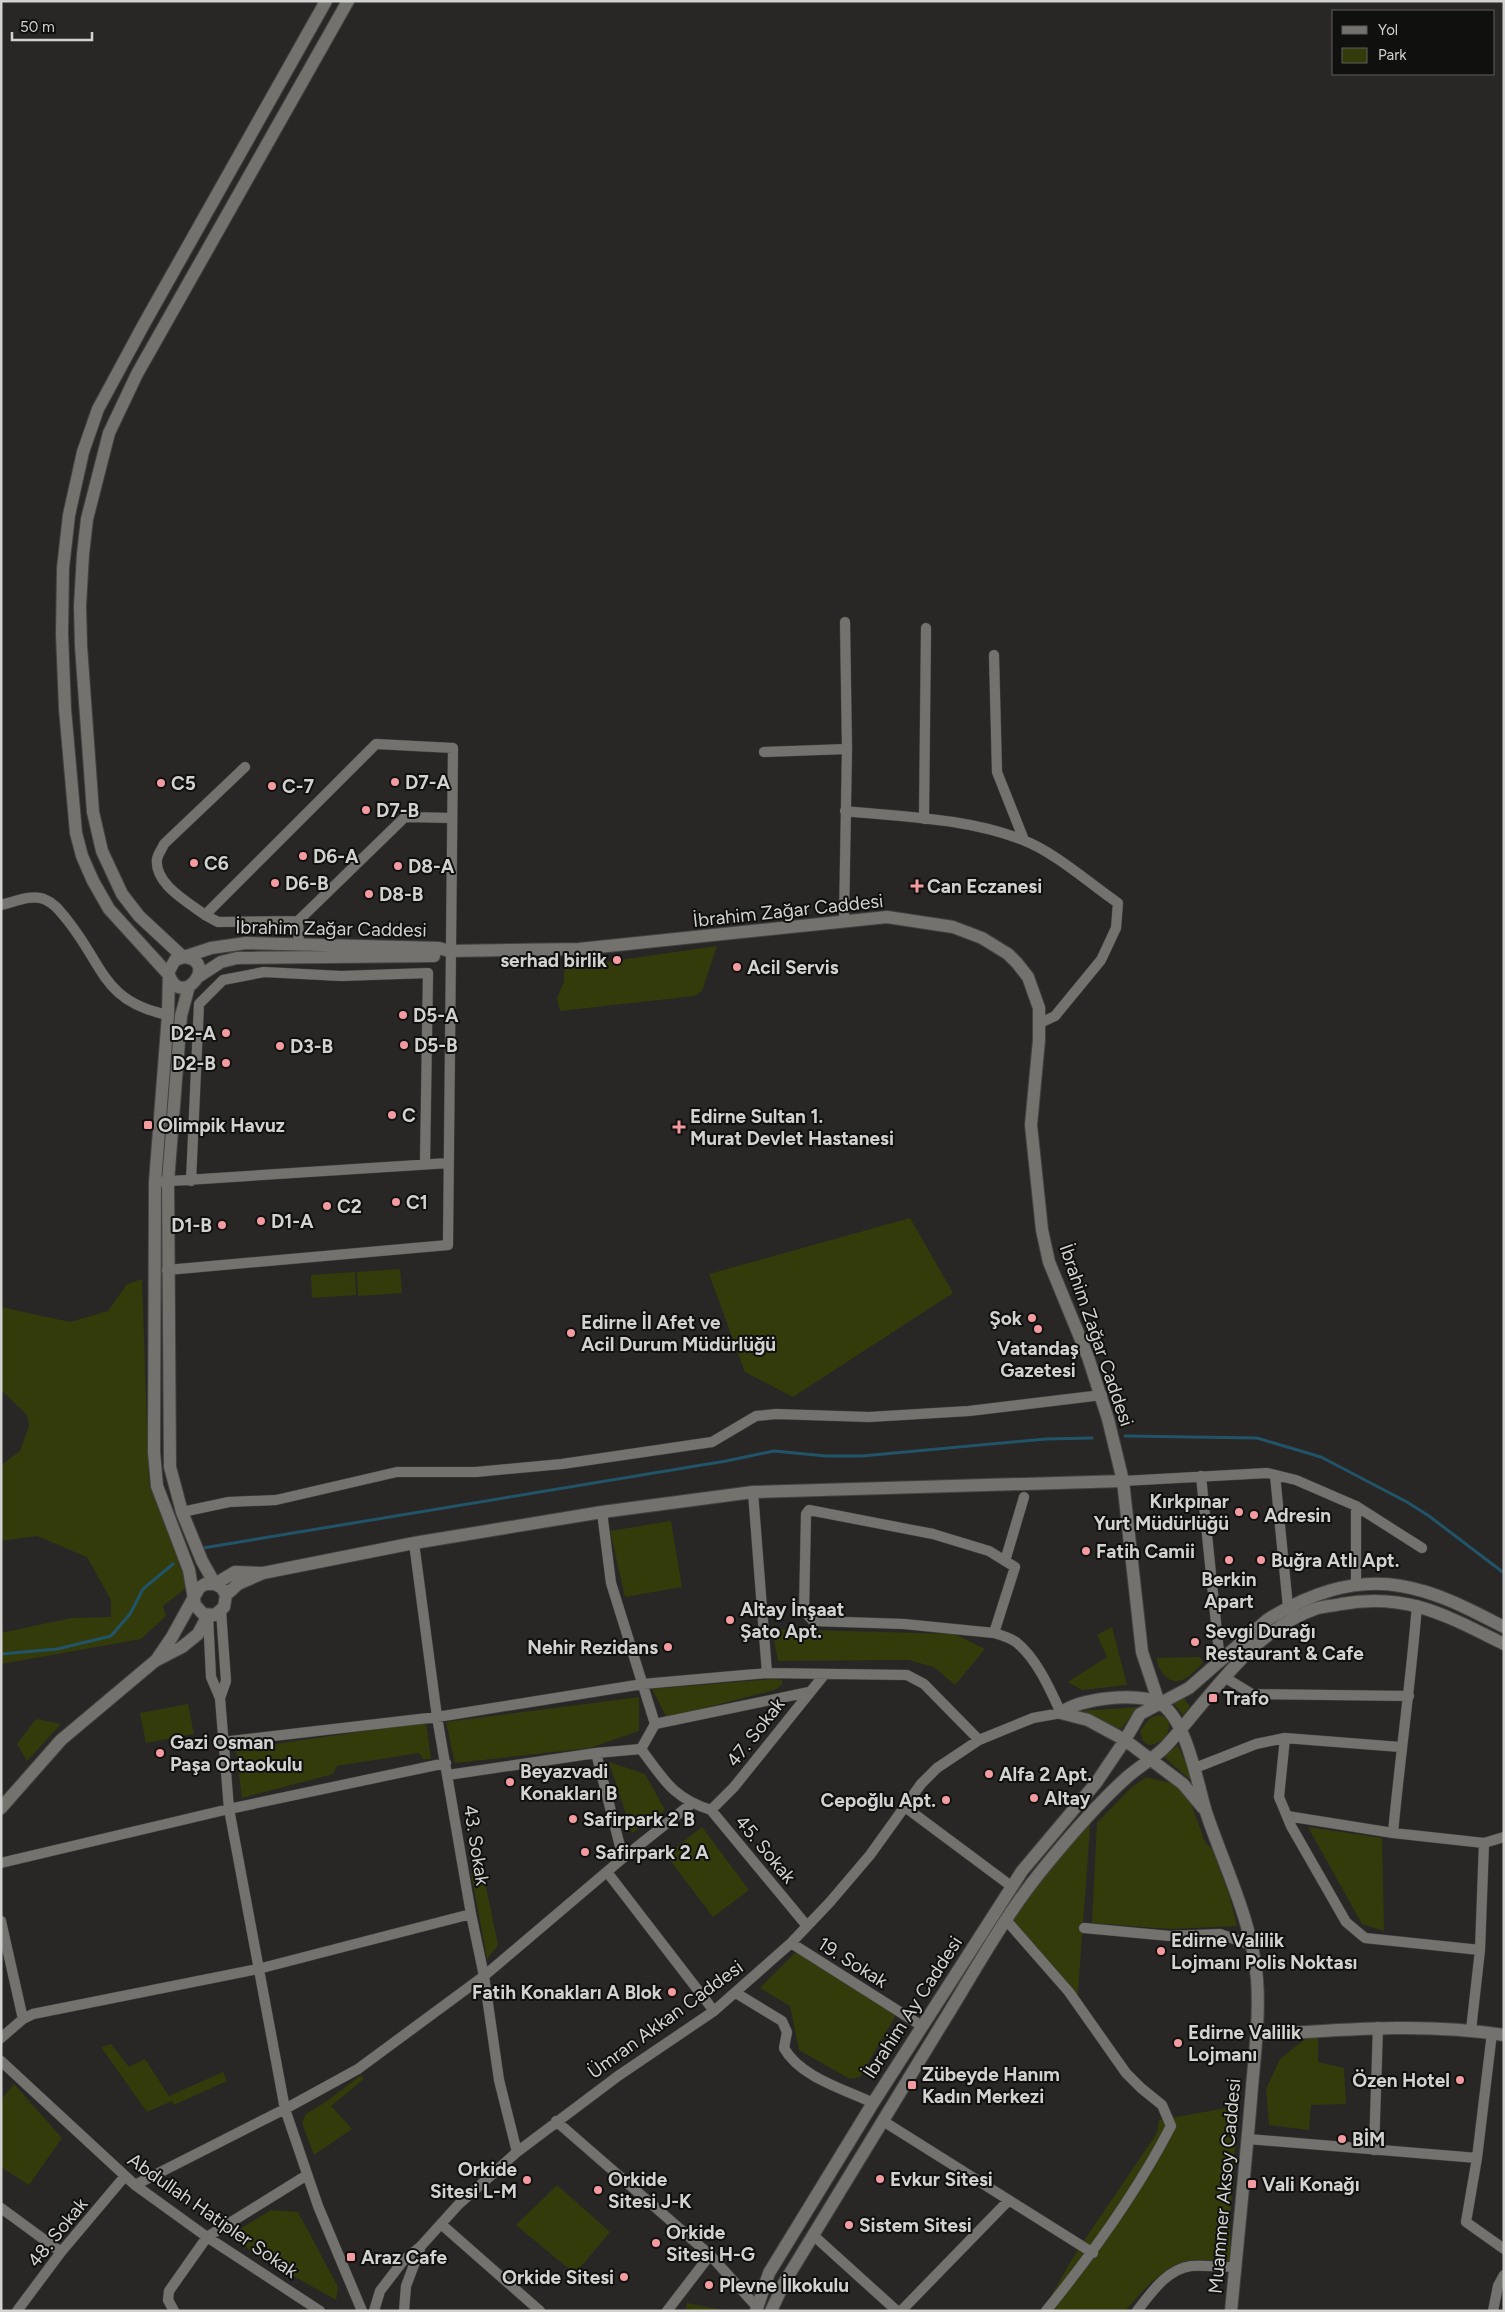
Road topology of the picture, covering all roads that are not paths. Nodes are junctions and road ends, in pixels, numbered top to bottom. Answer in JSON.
{"nodes":[{"id":1,"x":326,"y":1,"type":"edge"},
{"id":2,"x":348,"y":1,"type":"edge"},
{"id":3,"x":845,"y":622,"type":"dead end"},
{"id":4,"x":926,"y":628,"type":"dead end"},
{"id":5,"x":994,"y":655,"type":"dead end"},
{"id":6,"x":847,"y":749,"type":"junction"},
{"id":7,"x":764,"y":752,"type":"dead end"},
{"id":8,"x":245,"y":766,"type":"dead end"},
{"id":9,"x":845,"y":811,"type":"junction"},
{"id":10,"x":452,"y":818,"type":"junction"},
{"id":11,"x":924,"y":819,"type":"junction"},
{"id":12,"x":1024,"y":840,"type":"junction"},
{"id":13,"x":1,"y":905,"type":"edge"},
{"id":14,"x":205,"y":915,"type":"junction"},
{"id":15,"x":844,"y":920,"type":"junction"},
{"id":16,"x":298,"y":921,"type":"junction"},
{"id":17,"x":299,"y":945,"type":"junction"},
{"id":18,"x":449,"y":951,"type":"junction"},
{"id":19,"x":183,"y":957,"type":"junction"},
{"id":20,"x":169,"y":975,"type":"junction"},
{"id":21,"x":198,"y":977,"type":"junction"},
{"id":22,"x":189,"y":986,"type":"junction"},
{"id":23,"x":168,"y":1015,"type":"junction"},
{"id":24,"x":1040,"y":1023,"type":"junction"},
{"id":25,"x":425,"y":1163,"type":"junction"},
{"id":26,"x":448,"y":1163,"type":"junction"},
{"id":27,"x":191,"y":1180,"type":"junction"},
{"id":28,"x":155,"y":1182,"type":"junction"},
{"id":29,"x":168,"y":1182,"type":"junction"},
{"id":30,"x":167,"y":1270,"type":"junction"},
{"id":31,"x":1102,"y":1395,"type":"junction"},
{"id":32,"x":1275,"y":1475,"type":"junction"},
{"id":33,"x":1201,"y":1476,"type":"junction"},
{"id":34,"x":1123,"y":1481,"type":"junction"},
{"id":35,"x":753,"y":1492,"type":"junction"},
{"id":36,"x":1024,"y":1497,"type":"dead end"},
{"id":37,"x":1356,"y":1506,"type":"junction"},
{"id":38,"x":182,"y":1512,"type":"junction"},
{"id":39,"x":602,"y":1512,"type":"junction"},
{"id":40,"x":414,"y":1542,"type":"junction"},
{"id":41,"x":1422,"y":1548,"type":"dead end"},
{"id":42,"x":1005,"y":1560,"type":"junction"},
{"id":43,"x":263,"y":1573,"type":"junction"},
{"id":44,"x":216,"y":1584,"type":"junction"},
{"id":45,"x":1356,"y":1586,"type":"junction"},
{"id":46,"x":226,"y":1595,"type":"junction"},
{"id":47,"x":195,"y":1596,"type":"junction"},
{"id":48,"x":1417,"y":1605,"type":"junction"},
{"id":49,"x":1288,"y":1607,"type":"junction"},
{"id":50,"x":221,"y":1611,"type":"junction"},
{"id":51,"x":208,"y":1615,"type":"junction"},
{"id":52,"x":1504,"y":1627,"type":"edge"},
{"id":53,"x":994,"y":1632,"type":"junction"},
{"id":54,"x":1504,"y":1644,"type":"edge"},
{"id":55,"x":155,"y":1661,"type":"junction"},
{"id":56,"x":1220,"y":1662,"type":"junction"},
{"id":57,"x":767,"y":1673,"type":"junction"},
{"id":58,"x":824,"y":1675,"type":"junction"},
{"id":59,"x":1224,"y":1677,"type":"junction"},
{"id":60,"x":643,"y":1684,"type":"junction"},
{"id":61,"x":809,"y":1692,"type":"junction"},
{"id":62,"x":1409,"y":1696,"type":"junction"},
{"id":63,"x":220,"y":1698,"type":"junction"},
{"id":64,"x":1159,"y":1703,"type":"junction"},
{"id":65,"x":1061,"y":1713,"type":"junction"},
{"id":66,"x":437,"y":1717,"type":"junction"},
{"id":67,"x":655,"y":1724,"type":"junction"},
{"id":68,"x":1180,"y":1728,"type":"junction"},
{"id":69,"x":1285,"y":1738,"type":"junction"},
{"id":70,"x":979,"y":1740,"type":"junction"},
{"id":71,"x":1125,"y":1740,"type":"junction"},
{"id":72,"x":222,"y":1742,"type":"junction"},
{"id":73,"x":1400,"y":1747,"type":"junction"},
{"id":74,"x":641,"y":1749,"type":"junction"},
{"id":75,"x":596,"y":1753,"type":"junction"},
{"id":76,"x":1152,"y":1758,"type":"junction"},
{"id":77,"x":446,"y":1763,"type":"junction"},
{"id":78,"x":1195,"y":1768,"type":"junction"},
{"id":79,"x":448,"y":1775,"type":"junction"},
{"id":80,"x":691,"y":1804,"type":"junction"},
{"id":81,"x":904,"y":1807,"type":"junction"},
{"id":82,"x":1,"y":1808,"type":"edge"},
{"id":83,"x":229,"y":1809,"type":"junction"},
{"id":84,"x":711,"y":1810,"type":"junction"},
{"id":85,"x":1206,"y":1811,"type":"junction"},
{"id":86,"x":1287,"y":1816,"type":"junction"},
{"id":87,"x":1393,"y":1833,"type":"junction"},
{"id":88,"x":1504,"y":1837,"type":"edge"},
{"id":89,"x":1484,"y":1844,"type":"junction"},
{"id":90,"x":623,"y":1858,"type":"junction"},
{"id":91,"x":1,"y":1863,"type":"edge"},
{"id":92,"x":607,"y":1872,"type":"junction"},
{"id":93,"x":1011,"y":1886,"type":"junction"},
{"id":94,"x":471,"y":1914,"type":"junction"},
{"id":95,"x":1006,"y":1920,"type":"junction"},
{"id":96,"x":1,"y":1921,"type":"edge"},
{"id":97,"x":807,"y":1926,"type":"junction"},
{"id":98,"x":1084,"y":1928,"type":"dead end"},
{"id":99,"x":791,"y":1943,"type":"junction"},
{"id":100,"x":1251,"y":1945,"type":"junction"},
{"id":101,"x":1480,"y":1950,"type":"junction"},
{"id":102,"x":258,"y":1969,"type":"junction"},
{"id":103,"x":484,"y":1976,"type":"junction"},
{"id":104,"x":736,"y":1993,"type":"junction"},
{"id":105,"x":714,"y":2011,"type":"junction"},
{"id":106,"x":23,"y":2019,"type":"junction"},
{"id":107,"x":922,"y":2026,"type":"junction"},
{"id":108,"x":1378,"y":2027,"type":"junction"},
{"id":109,"x":1471,"y":2030,"type":"junction"},
{"id":110,"x":1498,"y":2034,"type":"edge"},
{"id":111,"x":1258,"y":2035,"type":"junction"},
{"id":112,"x":1,"y":2038,"type":"edge"},
{"id":113,"x":1,"y":2061,"type":"edge"},
{"id":114,"x":873,"y":2103,"type":"junction"},
{"id":115,"x":285,"y":2109,"type":"junction"},
{"id":116,"x":556,"y":2121,"type":"junction"},
{"id":117,"x":883,"y":2121,"type":"junction"},
{"id":118,"x":1248,"y":2139,"type":"junction"},
{"id":119,"x":1374,"y":2150,"type":"junction"},
{"id":120,"x":517,"y":2152,"type":"junction"},
{"id":121,"x":1477,"y":2158,"type":"junction"},
{"id":122,"x":307,"y":2175,"type":"junction"},
{"id":123,"x":125,"y":2176,"type":"junction"},
{"id":124,"x":134,"y":2185,"type":"junction"},
{"id":125,"x":1009,"y":2200,"type":"junction"},
{"id":126,"x":1,"y":2208,"type":"edge"},
{"id":127,"x":441,"y":2224,"type":"junction"},
{"id":128,"x":813,"y":2235,"type":"junction"},
{"id":129,"x":207,"y":2237,"type":"junction"},
{"id":130,"x":421,"y":2246,"type":"junction"},
{"id":131,"x":1504,"y":2249,"type":"edge"},
{"id":132,"x":61,"y":2252,"type":"junction"},
{"id":133,"x":1093,"y":2253,"type":"junction"},
{"id":134,"x":710,"y":2255,"type":"junction"},
{"id":135,"x":1235,"y":2268,"type":"junction"},
{"id":136,"x":1504,"y":2275,"type":"edge"},
{"id":137,"x":757,"y":2309,"type":"edge"},
{"id":138,"x":17,"y":2311,"type":"edge"},
{"id":139,"x":174,"y":2311,"type":"edge"},
{"id":140,"x":320,"y":2311,"type":"edge"},
{"id":141,"x":362,"y":2311,"type":"edge"},
{"id":142,"x":374,"y":2311,"type":"edge"},
{"id":143,"x":404,"y":2311,"type":"edge"},
{"id":144,"x":540,"y":2311,"type":"edge"},
{"id":145,"x":666,"y":2311,"type":"edge"},
{"id":146,"x":771,"y":2311,"type":"edge"},
{"id":147,"x":899,"y":2311,"type":"edge"},
{"id":148,"x":1046,"y":2311,"type":"edge"},
{"id":149,"x":1137,"y":2311,"type":"edge"},
{"id":150,"x":1232,"y":2311,"type":"edge"},
{"id":151,"x":1493,"y":2311,"type":"edge"}],
"edges":[{"from":1,"to":20,"type":"main road"},
{"from":2,"to":19,"type":"main road"},
{"from":3,"to":6,"type":"street"},
{"from":4,"to":11,"type":"street"},
{"from":5,"to":12,"type":"street"},
{"from":6,"to":7,"type":"street"},
{"from":6,"to":9,"type":"street"},
{"from":8,"to":14,"type":"street"},
{"from":9,"to":11,"type":"street"},
{"from":9,"to":15,"type":"street"},
{"from":10,"to":14,"type":"street"},
{"from":10,"to":16,"type":"street"},
{"from":10,"to":18,"type":"street"},
{"from":11,"to":12,"type":"street"},
{"from":12,"to":24,"type":"street"},
{"from":13,"to":23,"type":"street"},
{"from":14,"to":16,"type":"street"},
{"from":15,"to":18,"type":"main road","name":"İbrahim Zağar Caddesi"},
{"from":15,"to":24,"type":"main road","name":"İbrahim Zağar Caddesi"},
{"from":16,"to":17,"type":"street"},
{"from":17,"to":18,"type":"main road","name":"İbrahim Zağar Caddesi"},
{"from":17,"to":19,"type":"main road","name":"İbrahim Zağar Caddesi"},
{"from":18,"to":21,"type":"main road","name":"İbrahim Zağar Caddesi"},
{"from":18,"to":26,"type":"street"},
{"from":19,"to":20,"type":"main road"},
{"from":19,"to":21,"type":"main road"},
{"from":20,"to":22,"type":"main road"},
{"from":20,"to":23,"type":"main road"},
{"from":21,"to":22,"type":"main road"},
{"from":22,"to":29,"type":"main road"},
{"from":23,"to":28,"type":"main road"},
{"from":24,"to":31,"type":"main road","name":"İbrahim Zağar Caddesi"},
{"from":25,"to":26,"type":"street"},
{"from":25,"to":27,"type":"street"},
{"from":25,"to":27,"type":"street"},
{"from":26,"to":30,"type":"street"},
{"from":27,"to":29,"type":"street"},
{"from":28,"to":29,"type":"street"},
{"from":28,"to":47,"type":"main road"},
{"from":29,"to":30,"type":"main road"},
{"from":30,"to":38,"type":"main road"},
{"from":31,"to":34,"type":"main road","name":"İbrahim Zağar Caddesi"},
{"from":31,"to":38,"type":"street"},
{"from":32,"to":33,"type":"street"},
{"from":32,"to":37,"type":"street"},
{"from":32,"to":49,"type":"street"},
{"from":33,"to":34,"type":"street"},
{"from":33,"to":56,"type":"street"},
{"from":34,"to":35,"type":"main road"},
{"from":34,"to":64,"type":"main road","name":"İbrahim Zağar Caddesi"},
{"from":35,"to":39,"type":"main road"},
{"from":35,"to":57,"type":"street"},
{"from":36,"to":42,"type":"street"},
{"from":37,"to":41,"type":"street"},
{"from":37,"to":45,"type":"street"},
{"from":38,"to":44,"type":"main road"},
{"from":39,"to":40,"type":"main road"},
{"from":39,"to":60,"type":"street"},
{"from":40,"to":43,"type":"main road"},
{"from":40,"to":66,"type":"street","name":"43. Sokak"},
{"from":42,"to":53,"type":"street"},
{"from":42,"to":53,"type":"street"},
{"from":43,"to":44,"type":"main road"},
{"from":43,"to":46,"type":"main road"},
{"from":44,"to":46,"type":"main road"},
{"from":44,"to":47,"type":"main road"},
{"from":45,"to":49,"type":"main road","name":"İbrahim Ay Caddesi"},
{"from":45,"to":52,"type":"main road","name":"İbrahim Ay Caddesi"},
{"from":46,"to":50,"type":"main road"},
{"from":47,"to":51,"type":"main road"},
{"from":47,"to":55,"type":"main road"},
{"from":48,"to":54,"type":"main road"},
{"from":48,"to":59,"type":"main road"},
{"from":48,"to":62,"type":"street"},
{"from":49,"to":56,"type":"main road","name":"İbrahim Ay Caddesi"},
{"from":50,"to":51,"type":"main road"},
{"from":50,"to":63,"type":"street"},
{"from":51,"to":55,"type":"main road"},
{"from":51,"to":63,"type":"street"},
{"from":53,"to":65,"type":"street"},
{"from":55,"to":82,"type":"main road"},
{"from":56,"to":64,"type":"main road","name":"İbrahim Ay Caddesi"},
{"from":57,"to":58,"type":"street"},
{"from":57,"to":60,"type":"street"},
{"from":58,"to":61,"type":"street","name":"47. Sokak"},
{"from":58,"to":70,"type":"street"},
{"from":59,"to":62,"type":"street"},
{"from":59,"to":68,"type":"main road"},
{"from":60,"to":66,"type":"street"},
{"from":60,"to":67,"type":"street"},
{"from":61,"to":67,"type":"street"},
{"from":61,"to":84,"type":"street","name":"47. Sokak"},
{"from":62,"to":73,"type":"street"},
{"from":63,"to":72,"type":"street"},
{"from":64,"to":65,"type":"main road"},
{"from":64,"to":68,"type":"main road"},
{"from":64,"to":71,"type":"main road","name":"İbrahim Ay Caddesi"},
{"from":65,"to":70,"type":"street","name":"Ümran Akkan Caddesi"},
{"from":65,"to":71,"type":"main road"},
{"from":66,"to":72,"type":"street"},
{"from":66,"to":77,"type":"street","name":"43. Sokak"},
{"from":67,"to":74,"type":"street"},
{"from":68,"to":76,"type":"main road","name":"İbrahim Ay Caddesi"},
{"from":68,"to":78,"type":"main road"},
{"from":69,"to":73,"type":"street"},
{"from":69,"to":78,"type":"street"},
{"from":69,"to":86,"type":"street"},
{"from":70,"to":81,"type":"street","name":"Ümran Akkan Caddesi"},
{"from":71,"to":76,"type":"main road"},
{"from":71,"to":93,"type":"main road","name":"İbrahim Ay Caddesi"},
{"from":72,"to":83,"type":"street"},
{"from":73,"to":87,"type":"street"},
{"from":74,"to":75,"type":"street"},
{"from":74,"to":80,"type":"street"},
{"from":75,"to":79,"type":"street"},
{"from":75,"to":90,"type":"street"},
{"from":76,"to":85,"type":"main road"},
{"from":76,"to":95,"type":"main road","name":"İbrahim Ay Caddesi"},
{"from":77,"to":79,"type":"street","name":"43. Sokak"},
{"from":77,"to":83,"type":"street"},
{"from":78,"to":85,"type":"main road"},
{"from":79,"to":94,"type":"street","name":"43. Sokak"},
{"from":80,"to":84,"type":"street","name":"45. Sokak"},
{"from":80,"to":90,"type":"street"},
{"from":81,"to":93,"type":"street"},
{"from":81,"to":97,"type":"street","name":"Ümran Akkan Caddesi"},
{"from":83,"to":91,"type":"street"},
{"from":83,"to":102,"type":"street"},
{"from":84,"to":97,"type":"street","name":"45. Sokak"},
{"from":85,"to":100,"type":"main road","name":"Muammer Aksoy Caddesi"},
{"from":86,"to":87,"type":"street"},
{"from":86,"to":101,"type":"street"},
{"from":87,"to":89,"type":"street"},
{"from":88,"to":89,"type":"street"},
{"from":89,"to":101,"type":"street"},
{"from":90,"to":92,"type":"street"},
{"from":92,"to":103,"type":"street"},
{"from":92,"to":105,"type":"street"},
{"from":93,"to":107,"type":"main road","name":"İbrahim Ay Caddesi"},
{"from":94,"to":102,"type":"street"},
{"from":94,"to":103,"type":"street","name":"43. Sokak"},
{"from":95,"to":117,"type":"main road","name":"İbrahim Ay Caddesi"},
{"from":95,"to":133,"type":"street"},
{"from":96,"to":106,"type":"street"},
{"from":97,"to":99,"type":"street","name":"Ümran Akkan Caddesi"},
{"from":98,"to":100,"type":"street"},
{"from":99,"to":104,"type":"street","name":"Ümran Akkan Caddesi"},
{"from":99,"to":107,"type":"street","name":"19. Sokak"},
{"from":100,"to":111,"type":"main road","name":"Muammer Aksoy Caddesi"},
{"from":101,"to":109,"type":"street"},
{"from":102,"to":106,"type":"street"},
{"from":102,"to":115,"type":"street"},
{"from":103,"to":115,"type":"street"},
{"from":103,"to":120,"type":"street","name":"43. Sokak"},
{"from":104,"to":105,"type":"street","name":"Ümran Akkan Caddesi"},
{"from":104,"to":114,"type":"street"},
{"from":105,"to":116,"type":"street","name":"Ümran Akkan Caddesi"},
{"from":106,"to":112,"type":"street"},
{"from":107,"to":114,"type":"main road","name":"İbrahim Ay Caddesi"},
{"from":108,"to":109,"type":"main road"},
{"from":108,"to":111,"type":"main road"},
{"from":108,"to":119,"type":"street"},
{"from":109,"to":110,"type":"main road"},
{"from":110,"to":121,"type":"street"},
{"from":111,"to":118,"type":"main road","name":"Muammer Aksoy Caddesi"},
{"from":113,"to":123,"type":"street","name":"Abdullah Hatipler Sokak"},
{"from":114,"to":137,"type":"main road","name":"İbrahim Ay Caddesi"},
{"from":115,"to":122,"type":"street"},
{"from":115,"to":124,"type":"street"},
{"from":116,"to":120,"type":"street","name":"Ümran Akkan Caddesi"},
{"from":116,"to":134,"type":"street"},
{"from":117,"to":125,"type":"street"},
{"from":117,"to":128,"type":"main road","name":"İbrahim Ay Caddesi"},
{"from":118,"to":119,"type":"street"},
{"from":118,"to":135,"type":"main road","name":"Muammer Aksoy Caddesi"},
{"from":119,"to":121,"type":"street"},
{"from":120,"to":127,"type":"street","name":"Ümran Akkan Caddesi"},
{"from":121,"to":131,"type":"street"},
{"from":122,"to":129,"type":"street"},
{"from":122,"to":141,"type":"street"},
{"from":123,"to":124,"type":"street","name":"Abdullah Hatipler Sokak"},
{"from":123,"to":132,"type":"street","name":"48. Sokak"},
{"from":124,"to":129,"type":"street","name":"Abdullah Hatipler Sokak"},
{"from":125,"to":133,"type":"street"},
{"from":125,"to":147,"type":"street"},
{"from":126,"to":132,"type":"street"},
{"from":127,"to":130,"type":"street","name":"Ümran Akkan Caddesi"},
{"from":127,"to":144,"type":"street"},
{"from":128,"to":146,"type":"main road","name":"İbrahim Ay Caddesi"},
{"from":128,"to":147,"type":"street"},
{"from":129,"to":139,"type":"street"},
{"from":129,"to":140,"type":"street","name":"Abdullah Hatipler Sokak"},
{"from":130,"to":142,"type":"street"},
{"from":130,"to":143,"type":"street"},
{"from":132,"to":138,"type":"street","name":"48. Sokak"},
{"from":133,"to":148,"type":"street"},
{"from":134,"to":137,"type":"street"},
{"from":134,"to":145,"type":"street"},
{"from":135,"to":149,"type":"street"},
{"from":135,"to":150,"type":"main road","name":"Muammer Aksoy Caddesi"},
{"from":136,"to":151,"type":"street"}]}
